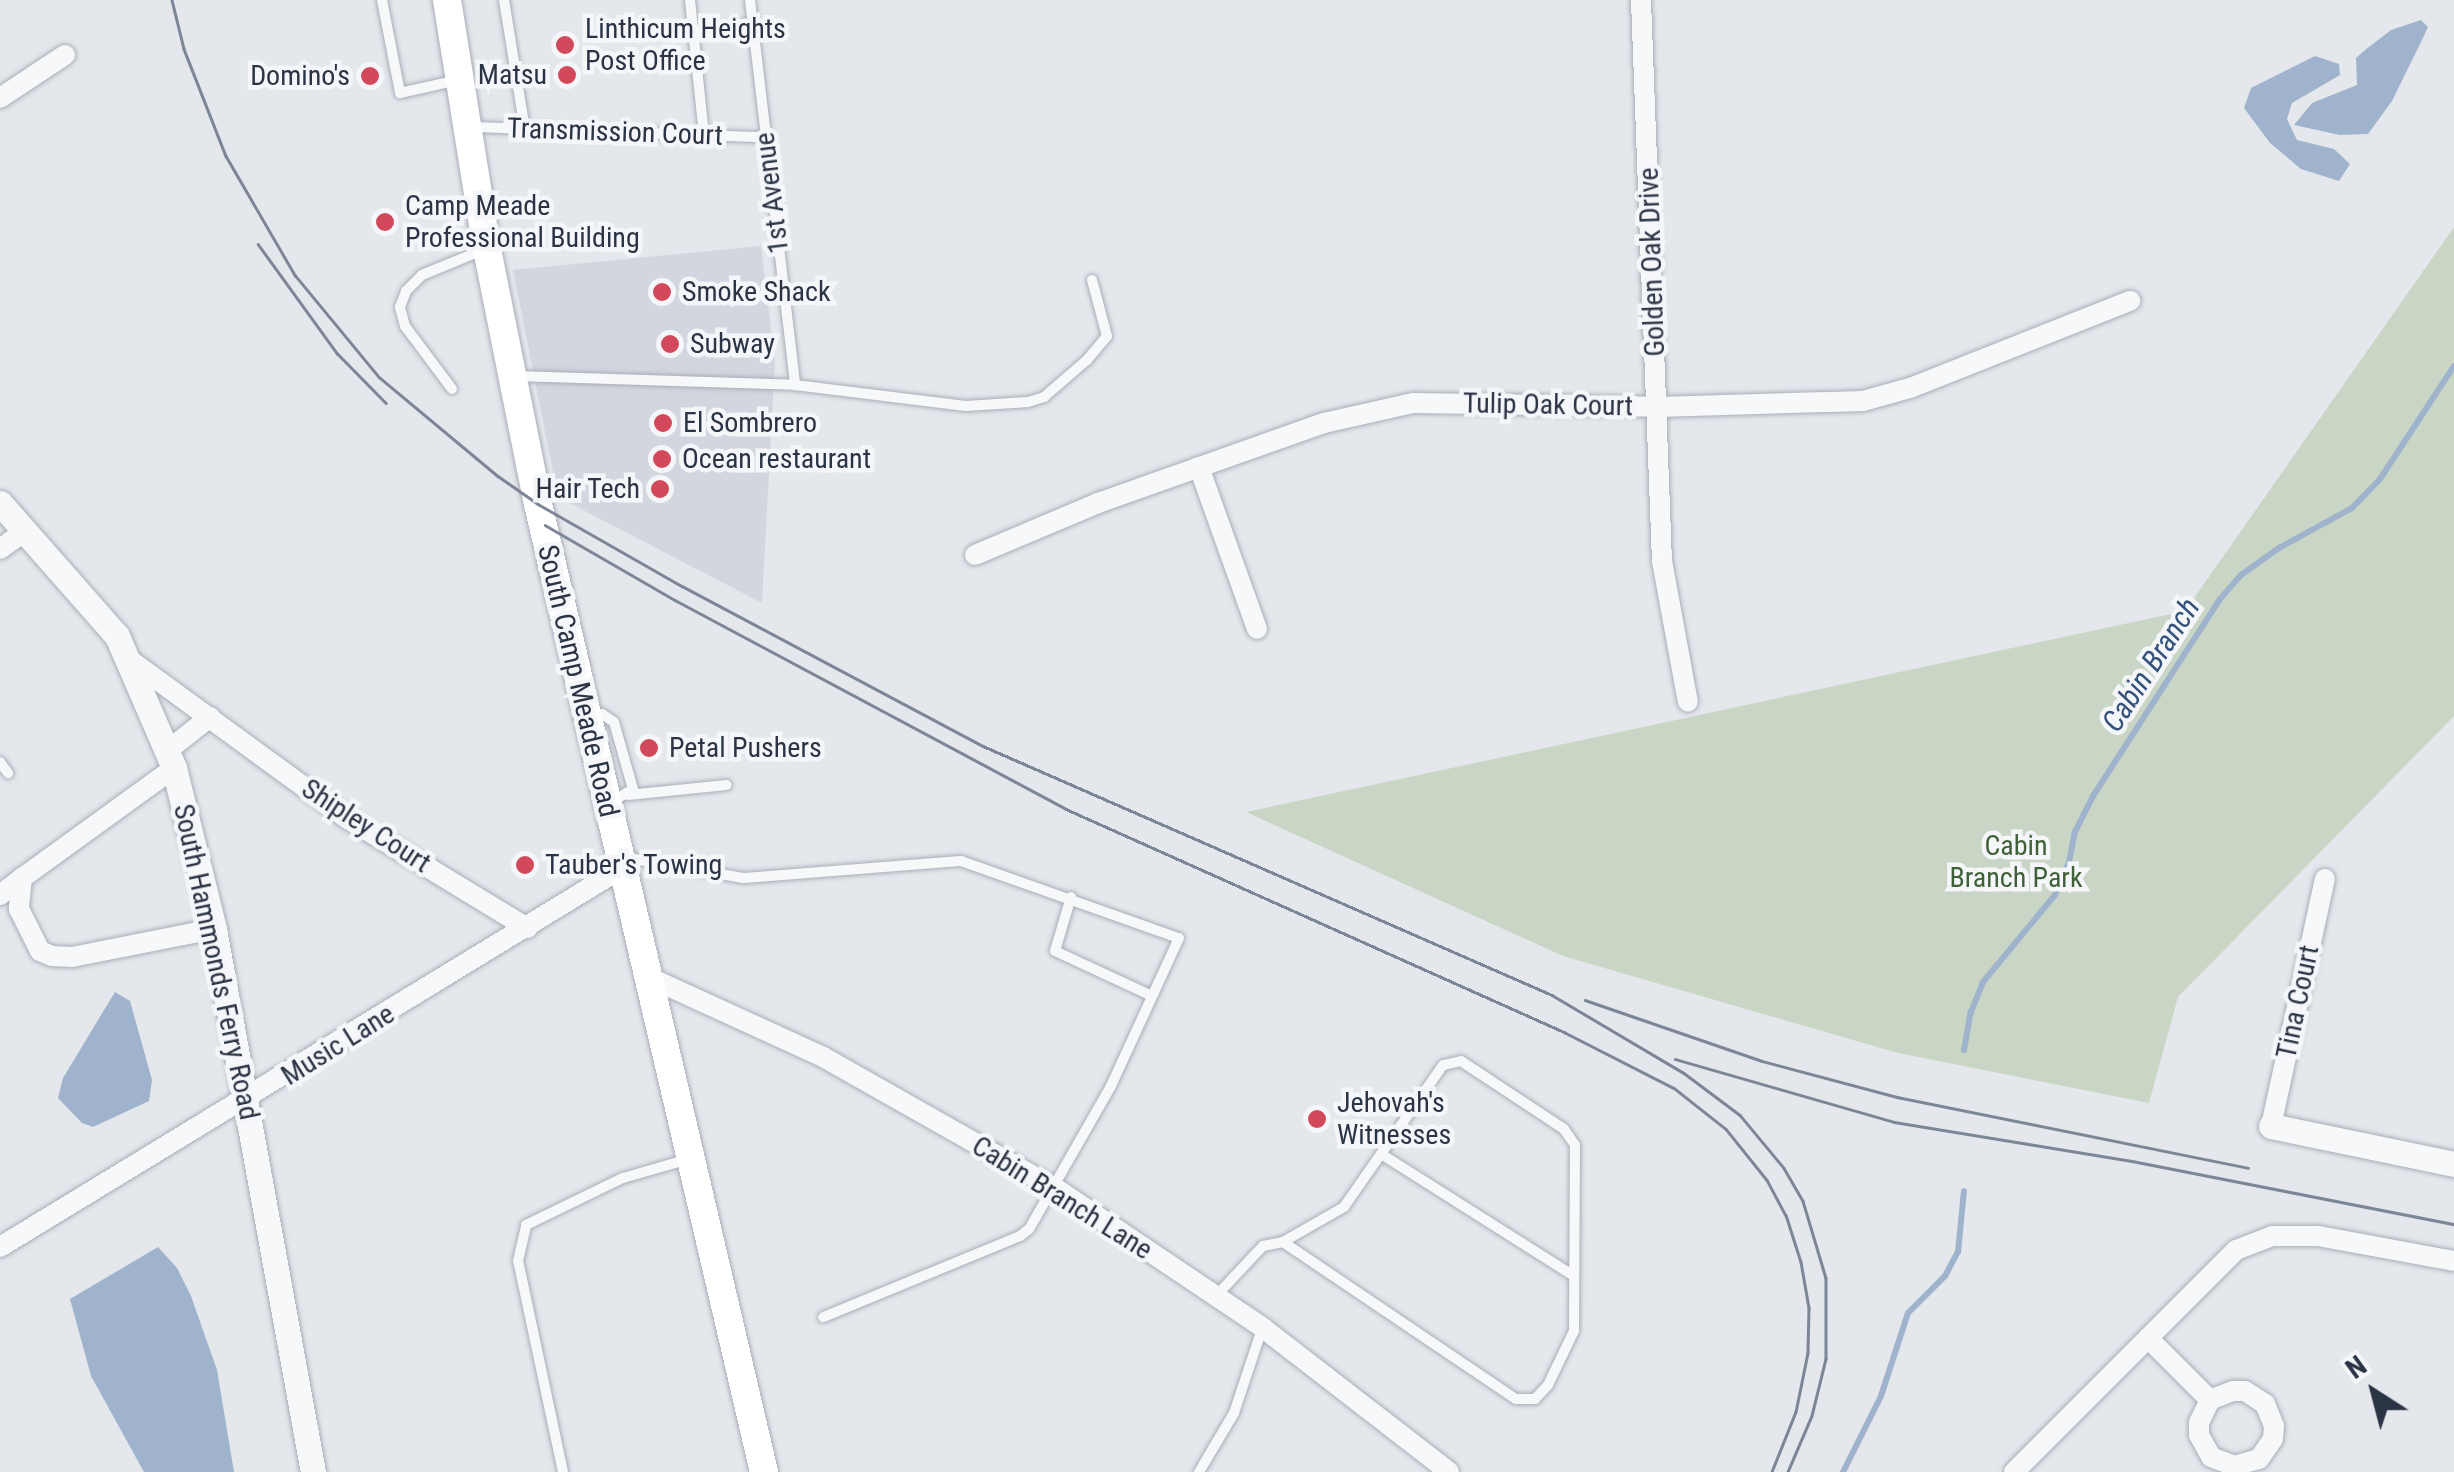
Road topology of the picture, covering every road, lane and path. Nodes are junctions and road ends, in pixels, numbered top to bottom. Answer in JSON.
{"nodes":[{"id":1,"x":382,"y":0,"type":"edge"},
{"id":2,"x":447,"y":0,"type":"edge"},
{"id":3,"x":504,"y":0,"type":"edge"},
{"id":4,"x":690,"y":0,"type":"edge"},
{"id":5,"x":750,"y":0,"type":"edge"},
{"id":6,"x":1641,"y":0,"type":"edge"},
{"id":7,"x":752,"y":24,"type":"junction"},
{"id":8,"x":694,"y":32,"type":"junction"},
{"id":9,"x":65,"y":55,"type":"dead end"},
{"id":10,"x":459,"y":80,"type":"junction"},
{"id":11,"x":0,"y":98,"type":"edge"},
{"id":12,"x":466,"y":127,"type":"junction"},
{"id":13,"x":525,"y":129,"type":"junction"},
{"id":14,"x":704,"y":134,"type":"junction"},
{"id":15,"x":765,"y":136,"type":"junction"},
{"id":16,"x":487,"y":249,"type":"junction"},
{"id":17,"x":1092,"y":280,"type":"dead end"},
{"id":18,"x":2130,"y":302,"type":"dead end"},
{"id":19,"x":510,"y":376,"type":"junction"},
{"id":20,"x":795,"y":386,"type":"junction"},
{"id":21,"x":452,"y":389,"type":"dead end"},
{"id":22,"x":1658,"y":407,"type":"junction"},
{"id":23,"x":1198,"y":467,"type":"junction"},
{"id":24,"x":0,"y":502,"type":"edge"},
{"id":25,"x":26,"y":530,"type":"junction"},
{"id":26,"x":0,"y":549,"type":"edge"},
{"id":27,"x":974,"y":555,"type":"dead end"},
{"id":28,"x":1257,"y":628,"type":"dead end"},
{"id":29,"x":130,"y":660,"type":"junction"},
{"id":30,"x":1688,"y":702,"type":"dead end"},
{"id":31,"x":210,"y":717,"type":"junction"},
{"id":32,"x":170,"y":759,"type":"junction"},
{"id":33,"x":0,"y":762,"type":"edge"},
{"id":34,"x":8,"y":774,"type":"dead end"},
{"id":35,"x":726,"y":784,"type":"dead end"},
{"id":36,"x":617,"y":799,"type":"junction"},
{"id":37,"x":620,"y":862,"type":"junction"},
{"id":38,"x":22,"y":878,"type":"junction"},
{"id":39,"x":2325,"y":879,"type":"dead end"},
{"id":40,"x":0,"y":895,"type":"edge"},
{"id":41,"x":1072,"y":897,"type":"junction"},
{"id":42,"x":527,"y":928,"type":"junction"},
{"id":43,"x":214,"y":929,"type":"junction"},
{"id":44,"x":644,"y":975,"type":"junction"},
{"id":45,"x":1152,"y":996,"type":"junction"},
{"id":46,"x":246,"y":1102,"type":"junction"},
{"id":47,"x":2272,"y":1126,"type":"joint"},
{"id":48,"x":1381,"y":1154,"type":"junction"},
{"id":49,"x":690,"y":1159,"type":"junction"},
{"id":50,"x":2454,"y":1164,"type":"edge"},
{"id":51,"x":1055,"y":1188,"type":"junction"},
{"id":52,"x":1284,"y":1242,"type":"junction"},
{"id":53,"x":0,"y":1247,"type":"edge"},
{"id":54,"x":2454,"y":1261,"type":"edge"},
{"id":55,"x":1574,"y":1276,"type":"junction"},
{"id":56,"x":1215,"y":1296,"type":"junction"},
{"id":57,"x":823,"y":1317,"type":"dead end"},
{"id":58,"x":1263,"y":1328,"type":"junction"},
{"id":59,"x":2148,"y":1338,"type":"junction"},
{"id":60,"x":2210,"y":1400,"type":"dead end"},
{"id":61,"x":313,"y":1472,"type":"edge"},
{"id":62,"x":562,"y":1472,"type":"edge"},
{"id":63,"x":764,"y":1472,"type":"edge"},
{"id":64,"x":1199,"y":1472,"type":"edge"},
{"id":65,"x":1449,"y":1472,"type":"edge"},
{"id":66,"x":2014,"y":1472,"type":"edge"}],
"edges":[{"from":1,"to":10,"type":"lane"},
{"from":2,"to":10,"type":"main road","name":"South Camp Meade Road"},
{"from":3,"to":13,"type":"lane"},
{"from":4,"to":8,"type":"lane"},
{"from":5,"to":7,"type":"lane","name":"1st Avenue"},
{"from":6,"to":22,"type":"street","name":"Golden Oak Drive"},
{"from":7,"to":8,"type":"lane"},
{"from":7,"to":15,"type":"lane","name":"1st Avenue"},
{"from":8,"to":14,"type":"lane"},
{"from":9,"to":11,"type":"street"},
{"from":10,"to":12,"type":"main road","name":"South Camp Meade Road"},
{"from":12,"to":13,"type":"lane","name":"Transmission Court"},
{"from":12,"to":16,"type":"main road","name":"South Camp Meade Road"},
{"from":13,"to":14,"type":"lane","name":"Transmission Court"},
{"from":14,"to":15,"type":"lane","name":"Transmission Court"},
{"from":15,"to":20,"type":"lane","name":"1st Avenue"},
{"from":16,"to":19,"type":"main road","name":"South Camp Meade Road"},
{"from":16,"to":21,"type":"lane"},
{"from":17,"to":20,"type":"lane"},
{"from":18,"to":22,"type":"street","name":"Tulip Oak Court"},
{"from":19,"to":20,"type":"lane"},
{"from":19,"to":36,"type":"main road","name":"South Camp Meade Road"},
{"from":22,"to":23,"type":"street","name":"Tulip Oak Court"},
{"from":22,"to":30,"type":"street","name":"Golden Oak Drive"},
{"from":23,"to":27,"type":"street","name":"Tulip Oak Court"},
{"from":23,"to":28,"type":"street"},
{"from":24,"to":25,"type":"street","name":"South Hammonds Ferry Road"},
{"from":25,"to":26,"type":"street"},
{"from":25,"to":29,"type":"street","name":"South Hammonds Ferry Road"},
{"from":29,"to":31,"type":"street","name":"Shipley Court"},
{"from":29,"to":32,"type":"street","name":"South Hammonds Ferry Road"},
{"from":31,"to":32,"type":"street"},
{"from":31,"to":42,"type":"street","name":"Shipley Court"},
{"from":32,"to":38,"type":"street"},
{"from":32,"to":43,"type":"street","name":"South Hammonds Ferry Road"},
{"from":33,"to":34,"type":"lane"},
{"from":35,"to":36,"type":"lane"},
{"from":36,"to":37,"type":"main road","name":"South Camp Meade Road"},
{"from":37,"to":41,"type":"lane"},
{"from":37,"to":42,"type":"street","name":"Music Lane"},
{"from":37,"to":44,"type":"main road","name":"South Camp Meade Road"},
{"from":38,"to":40,"type":"street"},
{"from":38,"to":43,"type":"street"},
{"from":39,"to":47,"type":"street","name":"Tina Court"},
{"from":41,"to":45,"type":"lane"},
{"from":41,"to":45,"type":"lane"},
{"from":42,"to":46,"type":"street","name":"Music Lane"},
{"from":43,"to":46,"type":"street","name":"South Hammonds Ferry Road"},
{"from":44,"to":49,"type":"main road","name":"South Camp Meade Road"},
{"from":44,"to":51,"type":"street","name":"Cabin Branch Lane"},
{"from":45,"to":51,"type":"lane"},
{"from":46,"to":53,"type":"street","name":"Music Lane"},
{"from":46,"to":61,"type":"street","name":"South Hammonds Ferry Road"},
{"from":47,"to":50,"type":"street"},
{"from":48,"to":52,"type":"lane"},
{"from":48,"to":55,"type":"lane"},
{"from":48,"to":55,"type":"lane"},
{"from":49,"to":62,"type":"lane"},
{"from":49,"to":63,"type":"main road","name":"South Camp Meade Road"},
{"from":51,"to":56,"type":"street","name":"Cabin Branch Lane"},
{"from":51,"to":57,"type":"lane"},
{"from":52,"to":55,"type":"lane"},
{"from":52,"to":56,"type":"lane"},
{"from":54,"to":59,"type":"street"},
{"from":56,"to":58,"type":"street","name":"Cabin Branch Lane"},
{"from":58,"to":64,"type":"lane"},
{"from":58,"to":65,"type":"street","name":"Cabin Branch Lane"},
{"from":59,"to":60,"type":"street"},
{"from":59,"to":66,"type":"street"}]}
